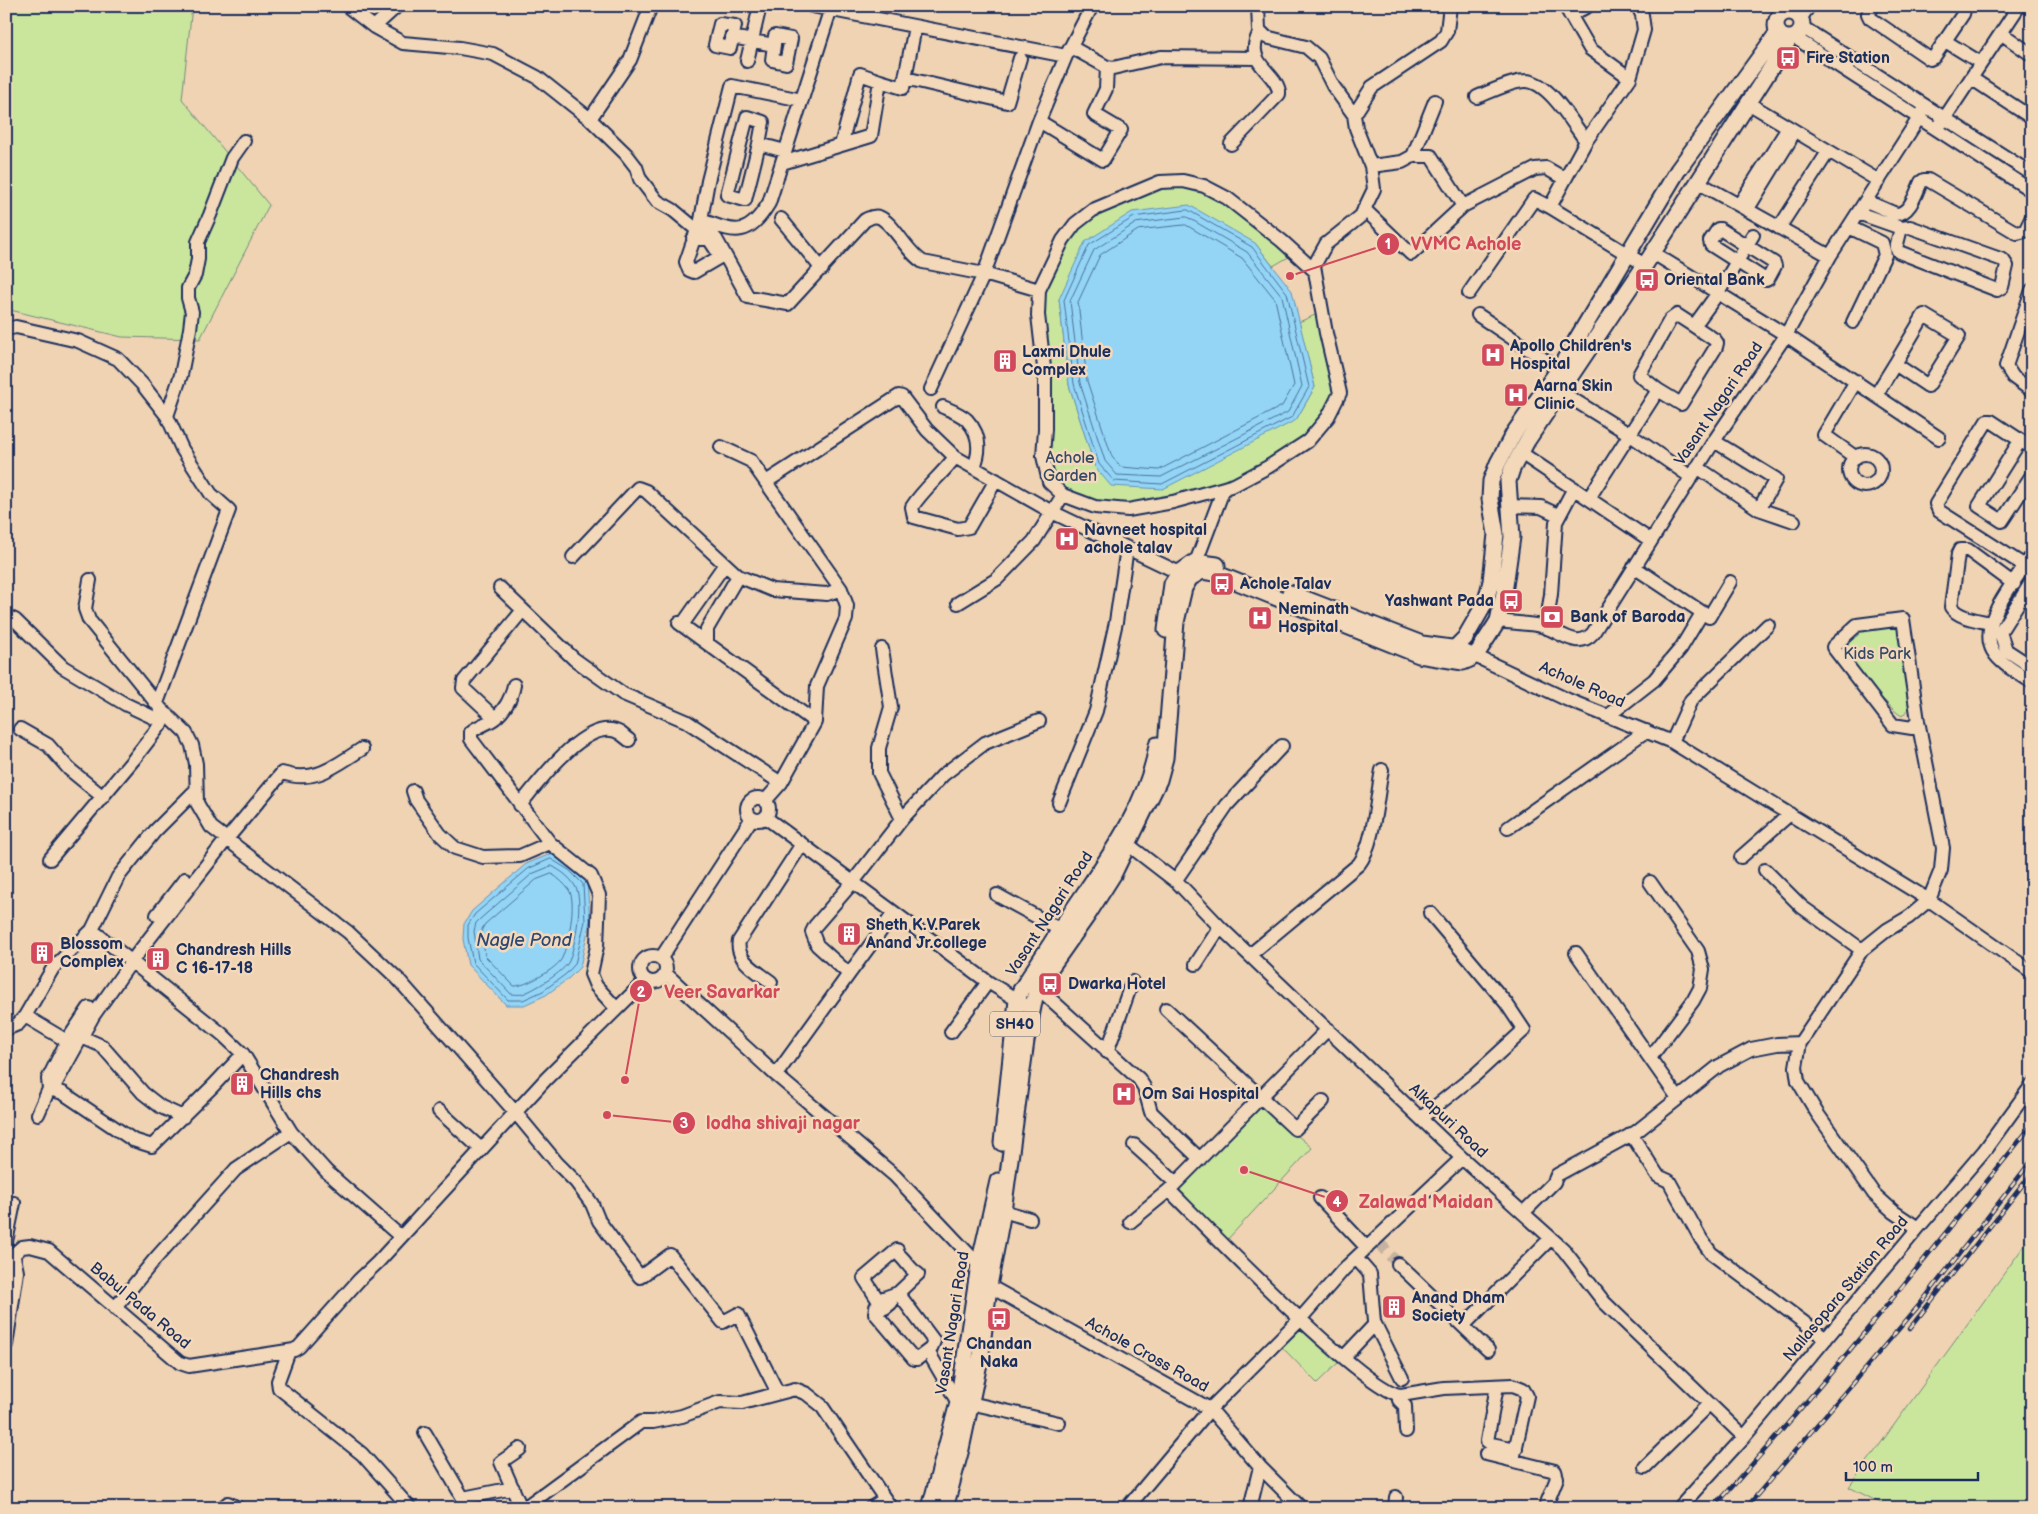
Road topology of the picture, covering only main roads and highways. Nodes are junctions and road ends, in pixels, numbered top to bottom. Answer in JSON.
{"nodes":[{"id":1,"x":1791,"y":20,"type":"edge"},
{"id":2,"x":1565,"y":373,"type":"junction"},
{"id":3,"x":1185,"y":575,"type":"junction"},
{"id":4,"x":1066,"y":933,"type":"junction"},
{"id":5,"x":985,"y":1276,"type":"junction"},
{"id":6,"x":964,"y":1403,"type":"junction"},
{"id":7,"x":930,"y":1508,"type":"edge"},
{"id":8,"x":945,"y":1508,"type":"edge"}],
"edges":[{"from":1,"to":2,"type":"main road"},
{"from":1,"to":2,"type":"main road"},
{"from":2,"to":3,"type":"main road","name":"Achole Road"},
{"from":2,"to":3,"type":"main road","name":"Achole Road"},
{"from":3,"to":4,"type":"main road","name":"Vasant Nagari Road","number":"SH40"},
{"from":4,"to":5,"type":"main road","name":"Vasant Nagari Road","number":"SH40"},
{"from":4,"to":5,"type":"main road","name":"Vasant Nagari Road","number":"SH40"},
{"from":5,"to":6,"type":"main road","name":"Vasant Nagari Road","number":"SH40"},
{"from":6,"to":7,"type":"main road","name":"Vasant Nagari Road","number":"SH40"},
{"from":6,"to":8,"type":"main road","name":"Vasant Nagari Road","number":"SH40"}]}
